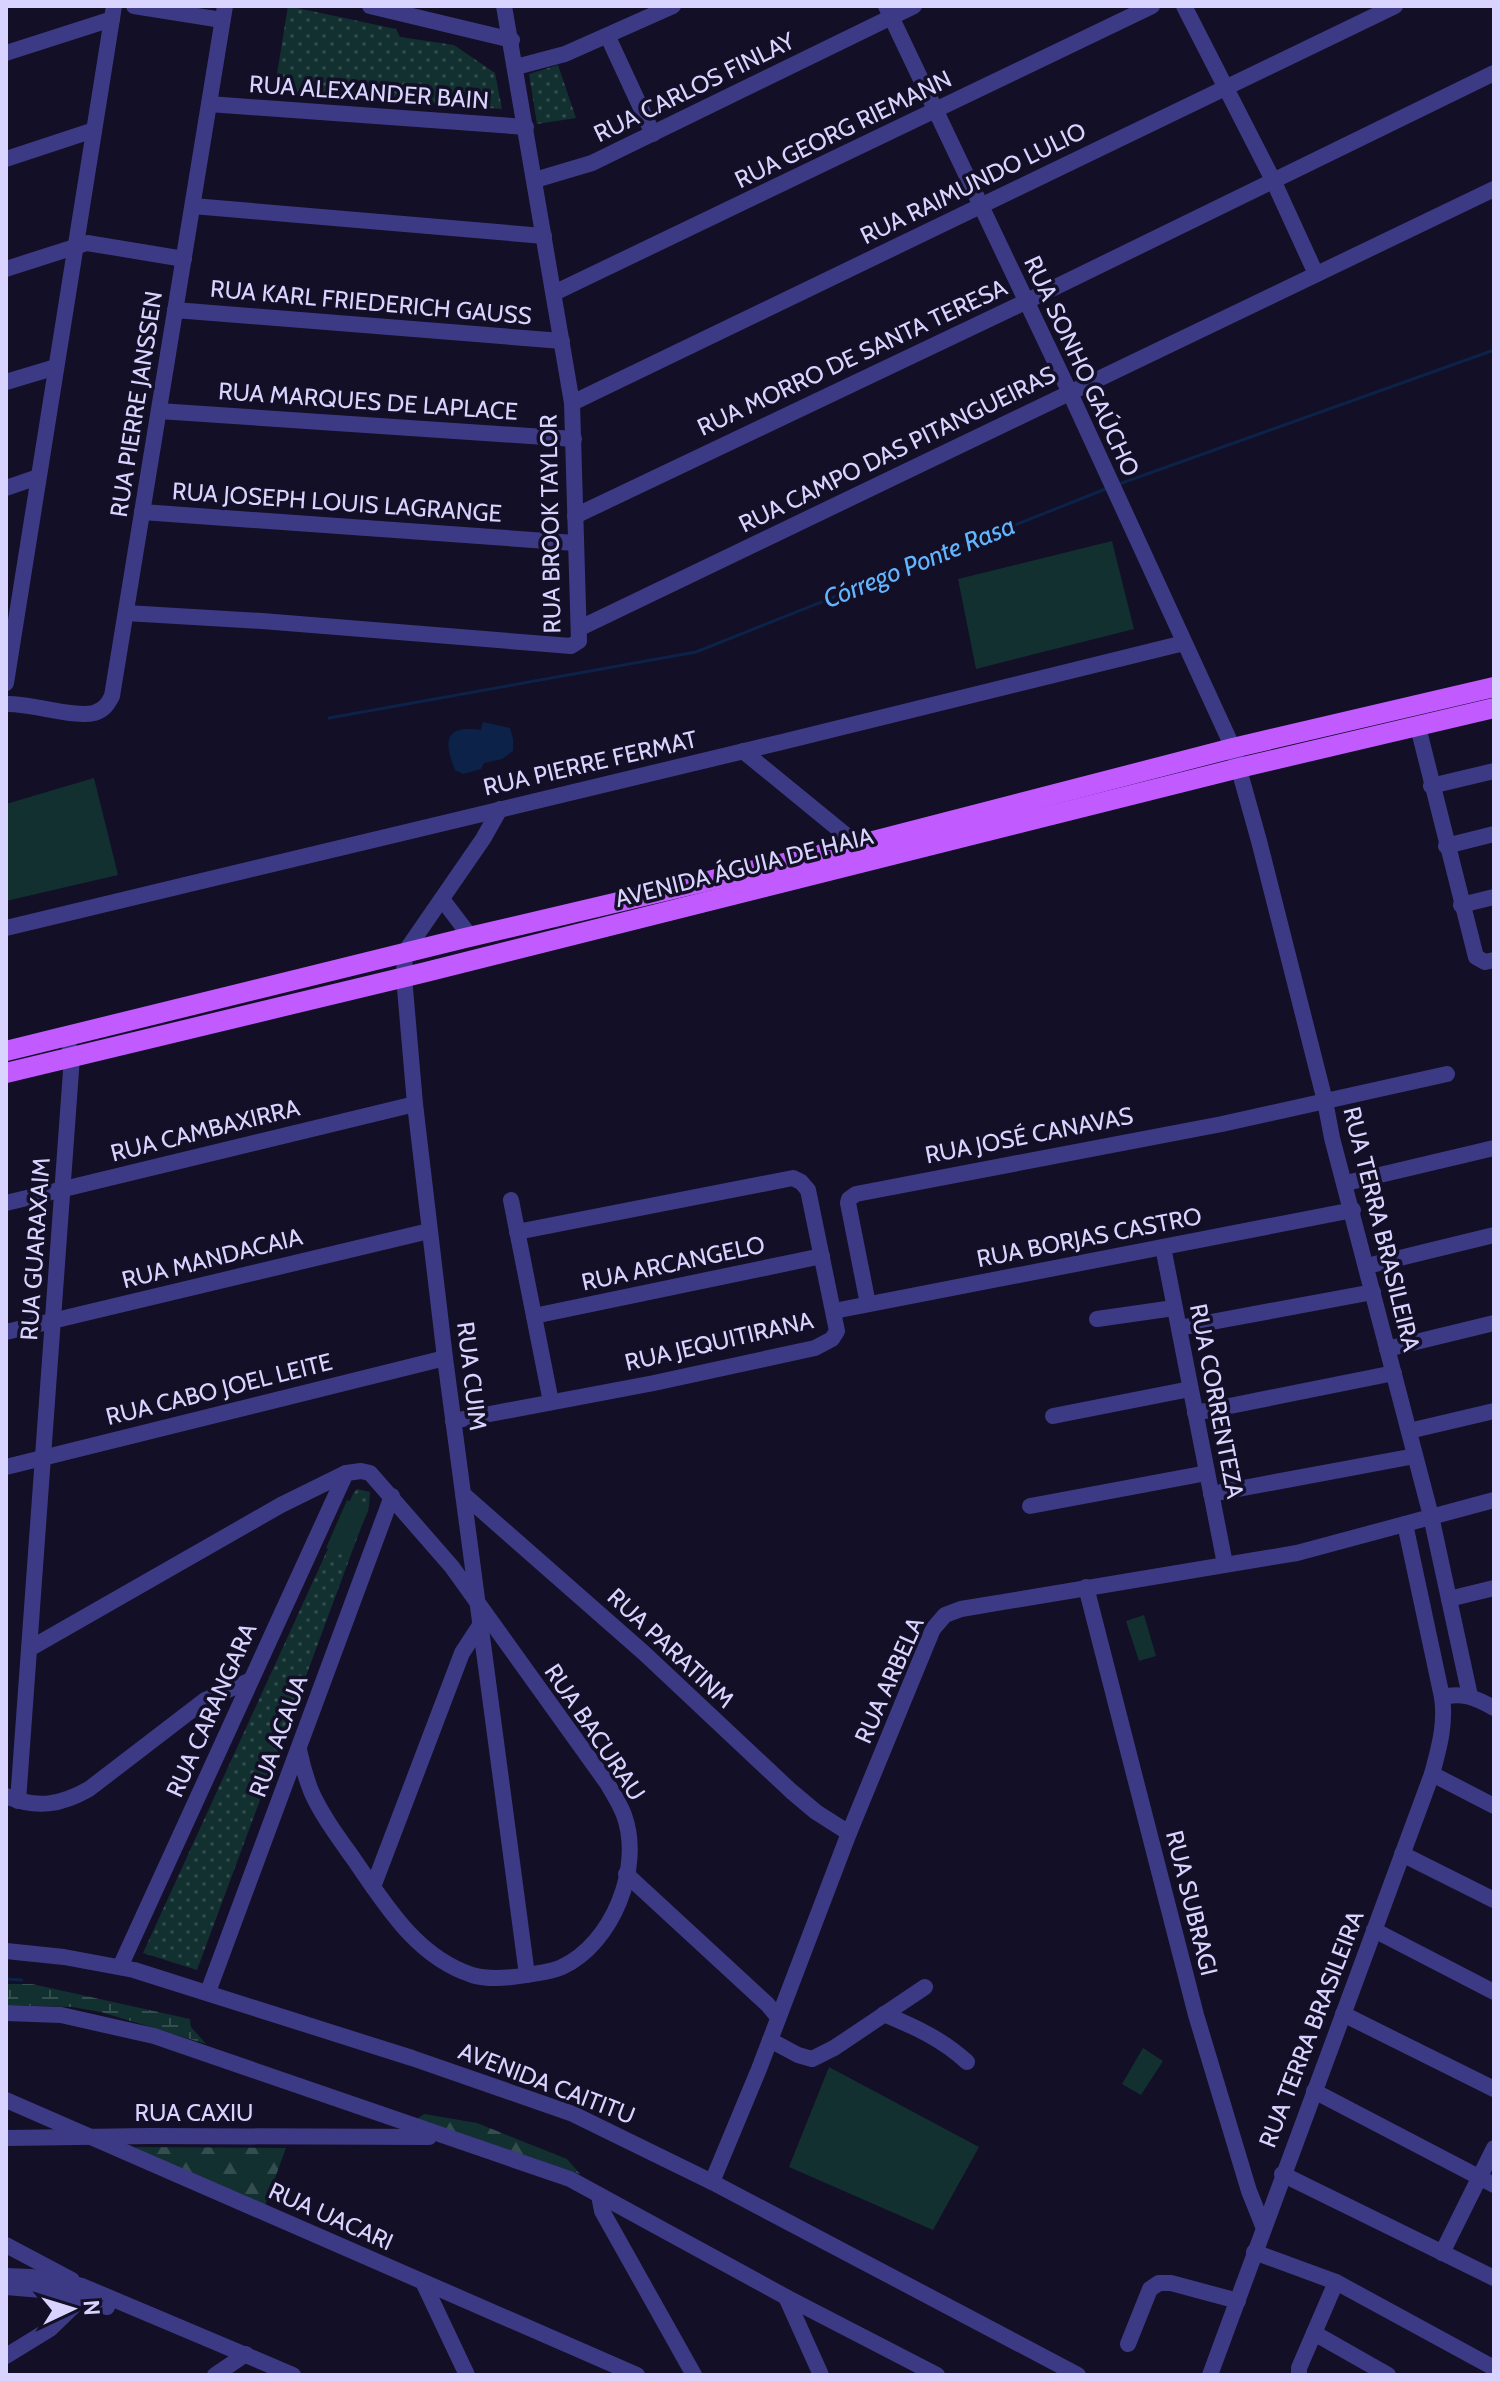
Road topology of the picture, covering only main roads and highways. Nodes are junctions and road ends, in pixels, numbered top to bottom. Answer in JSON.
{"nodes":[{"id":1,"x":1494,"y":687,"type":"edge"},
{"id":2,"x":1494,"y":708,"type":"edge"},
{"id":3,"x":815,"y":856,"type":"junction"},
{"id":4,"x":809,"y":878,"type":"junction"},
{"id":5,"x":6,"y":1051,"type":"edge"},
{"id":6,"x":6,"y":1073,"type":"edge"}],
"edges":[{"from":1,"to":3,"type":"main road","name":"AVENIDA ÁGUIA DE HAIA"},
{"from":2,"to":4,"type":"main road","name":"AVENIDA ÁGUIA DE HAIA"},
{"from":3,"to":4,"type":"main road"},
{"from":3,"to":5,"type":"main road","name":"AVENIDA ÁGUIA DE HAIA"},
{"from":4,"to":6,"type":"main road","name":"AVENIDA ÁGUIA DE HAIA"}]}
